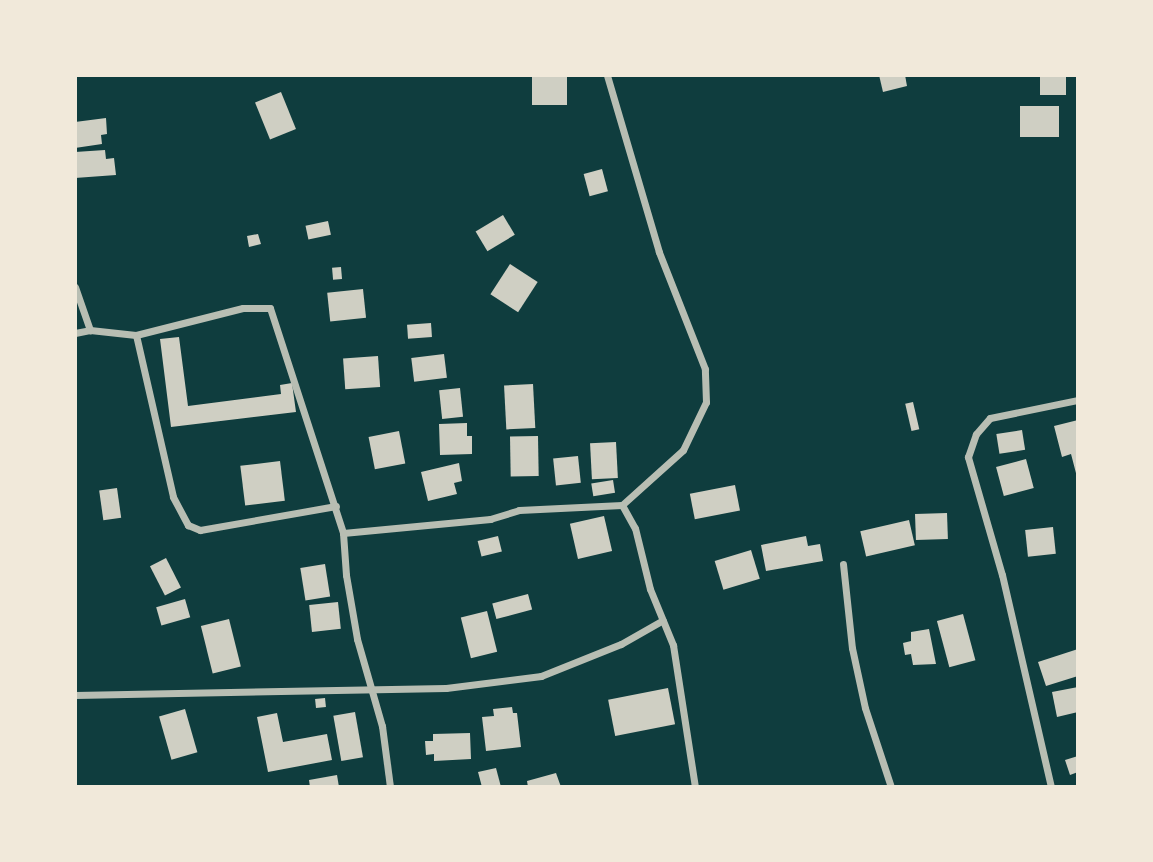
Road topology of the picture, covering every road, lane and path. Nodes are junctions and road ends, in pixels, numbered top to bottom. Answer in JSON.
{"nodes":[{"id":1,"x":607,"y":75,"type":"edge"},
{"id":2,"x":75,"y":287,"type":"edge"},
{"id":3,"x":90,"y":330,"type":"junction"},
{"id":4,"x":75,"y":332,"type":"edge"},
{"id":5,"x":136,"y":335,"type":"junction"},
{"id":6,"x":1078,"y":400,"type":"edge"},
{"id":7,"x":622,"y":505,"type":"junction"},
{"id":8,"x":336,"y":506,"type":"junction"},
{"id":9,"x":343,"y":533,"type":"junction"},
{"id":10,"x":843,"y":565,"type":"dead end"},
{"id":11,"x":663,"y":620,"type":"junction"},
{"id":12,"x":373,"y":690,"type":"junction"},
{"id":13,"x":75,"y":695,"type":"edge"},
{"id":14,"x":390,"y":787,"type":"edge"},
{"id":15,"x":695,"y":787,"type":"edge"},
{"id":16,"x":891,"y":787,"type":"edge"},
{"id":17,"x":1051,"y":787,"type":"edge"}],
"edges":[{"from":1,"to":7,"type":"street"},
{"from":2,"to":3,"type":"street"},
{"from":3,"to":4,"type":"street"},
{"from":3,"to":5,"type":"street"},
{"from":5,"to":8,"type":"street"},
{"from":5,"to":8,"type":"street"},
{"from":6,"to":17,"type":"street"},
{"from":7,"to":9,"type":"street"},
{"from":7,"to":11,"type":"street"},
{"from":8,"to":9,"type":"street"},
{"from":9,"to":12,"type":"street"},
{"from":10,"to":16,"type":"street"},
{"from":11,"to":12,"type":"street"},
{"from":11,"to":15,"type":"street"},
{"from":12,"to":13,"type":"street"},
{"from":12,"to":14,"type":"street"}]}
